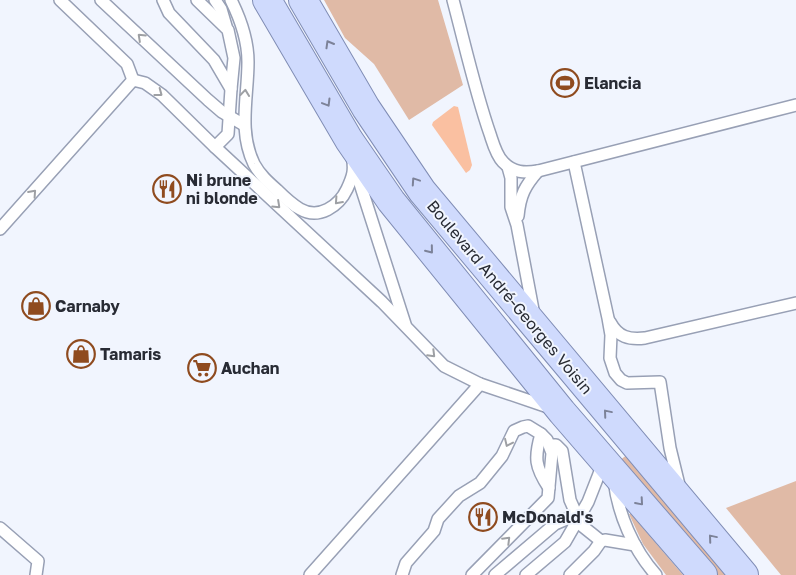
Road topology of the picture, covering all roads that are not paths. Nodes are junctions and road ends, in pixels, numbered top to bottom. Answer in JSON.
{"nodes":[{"id":1,"x":60,"y":0,"type":"edge"},
{"id":2,"x":102,"y":0,"type":"edge"},
{"id":3,"x":163,"y":0,"type":"edge"},
{"id":4,"x":198,"y":0,"type":"edge"},
{"id":5,"x":215,"y":0,"type":"edge"},
{"id":6,"x":231,"y":0,"type":"edge"},
{"id":7,"x":267,"y":0,"type":"edge"},
{"id":8,"x":303,"y":0,"type":"edge"},
{"id":9,"x":453,"y":0,"type":"edge"},
{"id":10,"x":228,"y":30,"type":"junction"},
{"id":11,"x":133,"y":80,"type":"junction"},
{"id":12,"x":231,"y":88,"type":"junction"},
{"id":13,"x":796,"y":105,"type":"edge"},
{"id":14,"x":229,"y":115,"type":"junction"},
{"id":15,"x":244,"y":124,"type":"junction"},
{"id":16,"x":349,"y":140,"type":"junction"},
{"id":17,"x":214,"y":147,"type":"junction"},
{"id":18,"x":574,"y":162,"type":"junction"},
{"id":19,"x":508,"y":167,"type":"junction"},
{"id":20,"x":355,"y":168,"type":"junction"},
{"id":21,"x":538,"y":171,"type":"junction"},
{"id":22,"x":517,"y":225,"type":"junction"},
{"id":23,"x":0,"y":229,"type":"edge"},
{"id":24,"x":796,"y":303,"type":"edge"},
{"id":25,"x":608,"y":318,"type":"junction"},
{"id":26,"x":535,"y":327,"type":"junction"},
{"id":27,"x":407,"y":329,"type":"junction"},
{"id":28,"x":480,"y":384,"type":"junction"},
{"id":29,"x":562,"y":412,"type":"junction"},
{"id":30,"x":541,"y":434,"type":"junction"},
{"id":31,"x":550,"y":445,"type":"junction"},
{"id":32,"x":608,"y":465,"type":"junction"},
{"id":33,"x":549,"y":488,"type":"junction"},
{"id":34,"x":683,"y":504,"type":"junction"},
{"id":35,"x":578,"y":518,"type":"junction"},
{"id":36,"x":0,"y":528,"type":"edge"},
{"id":37,"x":601,"y":542,"type":"junction"},
{"id":38,"x":635,"y":544,"type":"junction"},
{"id":39,"x":36,"y":575,"type":"edge"},
{"id":40,"x":310,"y":575,"type":"edge"},
{"id":41,"x":402,"y":575,"type":"edge"},
{"id":42,"x":472,"y":575,"type":"edge"},
{"id":43,"x":495,"y":575,"type":"edge"},
{"id":44,"x":526,"y":575,"type":"edge"},
{"id":45,"x":570,"y":575,"type":"edge"},
{"id":46,"x":656,"y":575,"type":"edge"},
{"id":47,"x":703,"y":575,"type":"edge"},
{"id":48,"x":744,"y":575,"type":"edge"}],
"edges":[{"from":1,"to":11,"type":"lane"},
{"from":14,"to":2,"type":"lane","one_way":true},
{"from":3,"to":12,"type":"lane"},
{"from":4,"to":10,"type":"lane"},
{"from":5,"to":10,"type":"lane"},
{"from":15,"to":6,"type":"lane","one_way":true},
{"from":7,"to":16,"type":"main road","name":"Boulevard André-Georges Voisin","one_way":true},
{"from":26,"to":8,"type":"main road","name":"Boulevard André-Georges Voisin","one_way":true},
{"from":9,"to":19,"type":"lane"},
{"from":10,"to":12,"type":"lane"},
{"from":11,"to":17,"type":"lane","one_way":true},
{"from":23,"to":11,"type":"lane","one_way":true},
{"from":12,"to":14,"type":"lane"},
{"from":13,"to":18,"type":"lane"},
{"from":14,"to":15,"type":"lane"},
{"from":14,"to":17,"type":"lane"},
{"from":20,"to":15,"type":"lane","one_way":true},
{"from":16,"to":20,"type":"lane"},
{"from":16,"to":29,"type":"main road","name":"Boulevard André-Georges Voisin","one_way":true},
{"from":17,"to":27,"type":"lane","one_way":true},
{"from":18,"to":21,"type":"lane"},
{"from":18,"to":25,"type":"lane"},
{"from":19,"to":21,"type":"lane"},
{"from":19,"to":22,"type":"lane"},
{"from":20,"to":27,"type":"lane"},
{"from":21,"to":22,"type":"lane"},
{"from":22,"to":26,"type":"lane"},
{"from":24,"to":25,"type":"lane"},
{"from":25,"to":34,"type":"lane"},
{"from":34,"to":26,"type":"main road","name":"Boulevard André-Georges Voisin","one_way":true},
{"from":27,"to":28,"type":"lane","one_way":true},
{"from":28,"to":29,"type":"lane"},
{"from":28,"to":40,"type":"lane"},
{"from":29,"to":32,"type":"main road","name":"Boulevard André-Georges Voisin"},
{"from":30,"to":31,"type":"lane"},
{"from":30,"to":33,"type":"lane"},
{"from":30,"to":41,"type":"lane","one_way":true},
{"from":31,"to":33,"type":"lane"},
{"from":31,"to":35,"type":"lane"},
{"from":32,"to":35,"type":"lane"},
{"from":32,"to":38,"type":"lane"},
{"from":32,"to":47,"type":"main road","name":"Boulevard André-Georges Voisin","one_way":true},
{"from":42,"to":33,"type":"lane","one_way":true},
{"from":48,"to":34,"type":"main road","name":"Boulevard André-Georges Voisin","one_way":true},
{"from":35,"to":37,"type":"lane"},
{"from":35,"to":43,"type":"lane"},
{"from":35,"to":44,"type":"lane"},
{"from":36,"to":39,"type":"lane"},
{"from":37,"to":38,"type":"lane"},
{"from":37,"to":45,"type":"lane"},
{"from":38,"to":46,"type":"lane"}]}
